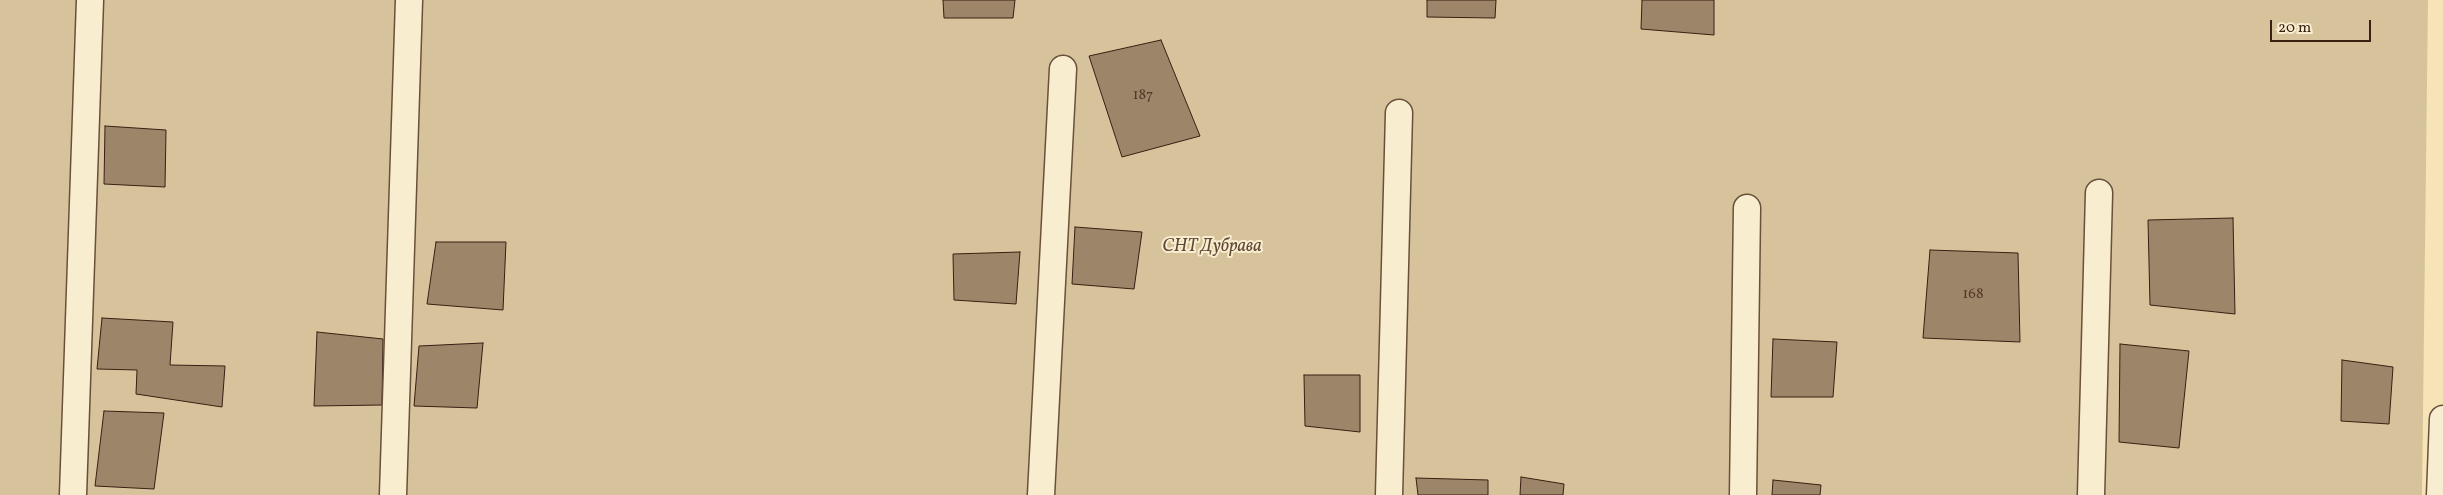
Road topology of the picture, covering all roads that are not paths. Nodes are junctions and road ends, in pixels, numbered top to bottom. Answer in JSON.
{"nodes":[{"id":1,"x":90,"y":0,"type":"edge"},
{"id":2,"x":409,"y":0,"type":"edge"},
{"id":3,"x":1063,"y":69,"type":"dead end"},
{"id":4,"x":1399,"y":113,"type":"dead end"},
{"id":5,"x":2099,"y":193,"type":"dead end"},
{"id":6,"x":1747,"y":208,"type":"dead end"},
{"id":7,"x":2443,"y":420,"type":"edge"},
{"id":8,"x":73,"y":495,"type":"edge"},
{"id":9,"x":393,"y":495,"type":"edge"},
{"id":10,"x":1040,"y":495,"type":"edge"},
{"id":11,"x":1389,"y":495,"type":"edge"},
{"id":12,"x":1743,"y":495,"type":"edge"},
{"id":13,"x":2091,"y":495,"type":"edge"},
{"id":14,"x":2440,"y":495,"type":"edge"}],
"edges":[{"from":1,"to":8,"type":"street"},
{"from":2,"to":9,"type":"street"},
{"from":3,"to":10,"type":"street"},
{"from":4,"to":11,"type":"street"},
{"from":5,"to":13,"type":"street"},
{"from":6,"to":12,"type":"street"},
{"from":7,"to":14,"type":"street"}]}
